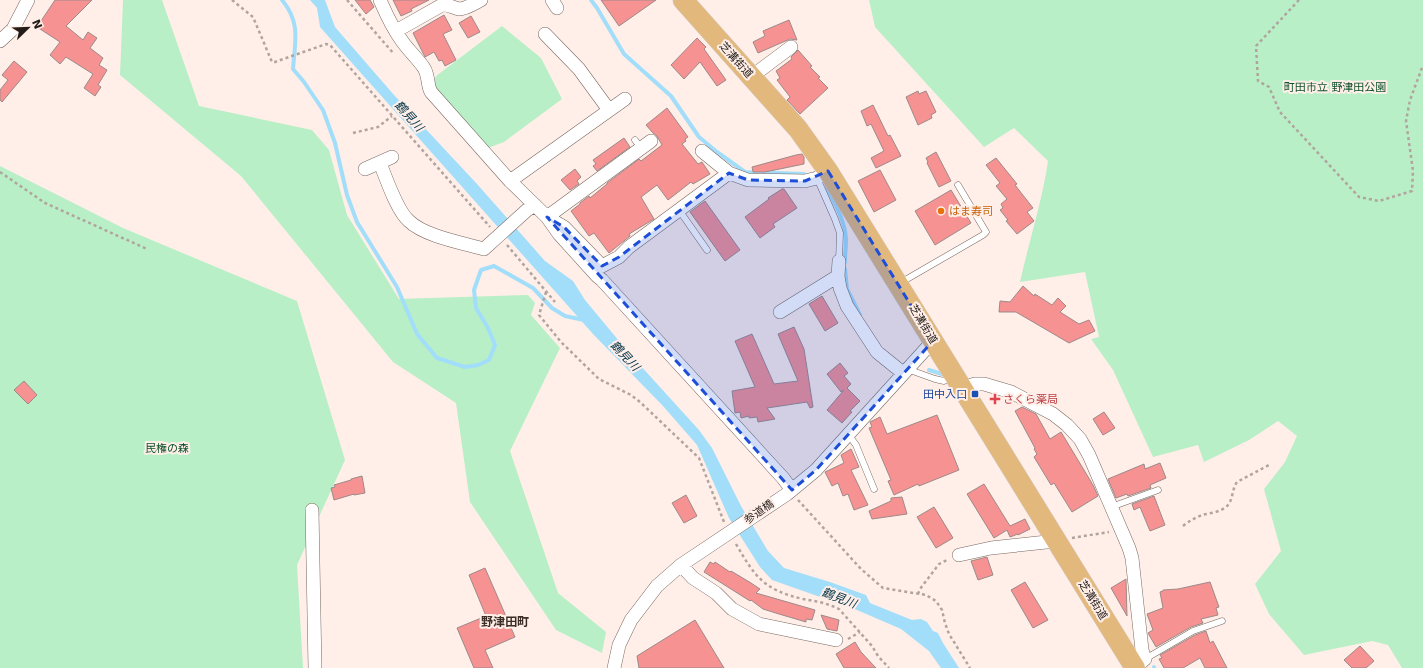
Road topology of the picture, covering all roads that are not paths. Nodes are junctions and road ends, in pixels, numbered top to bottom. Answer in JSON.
{"nodes":[{"id":1,"x":28,"y":0,"type":"edge"},
{"id":2,"x":380,"y":0,"type":"edge"},
{"id":3,"x":481,"y":0,"type":"edge"},
{"id":4,"x":683,"y":0,"type":"edge"},
{"id":5,"x":13,"y":30,"type":"junction"},
{"id":6,"x":0,"y":31,"type":"edge"},
{"id":7,"x":396,"y":31,"type":"junction"},
{"id":8,"x":545,"y":34,"type":"dead end"},
{"id":9,"x":0,"y":41,"type":"edge"},
{"id":10,"x":790,"y":47,"type":"dead end"},
{"id":11,"x":751,"y":77,"type":"junction"},
{"id":12,"x":625,"y":99,"type":"dead end"},
{"id":13,"x":609,"y":110,"type":"junction"},
{"id":14,"x":642,"y":143,"type":"dead end"},
{"id":15,"x":702,"y":151,"type":"dead end"},
{"id":16,"x":392,"y":158,"type":"dead end"},
{"id":17,"x":380,"y":163,"type":"junction"},
{"id":18,"x":366,"y":169,"type":"dead end"},
{"id":19,"x":729,"y":173,"type":"junction"},
{"id":20,"x":823,"y":175,"type":"junction"},
{"id":21,"x":510,"y":181,"type":"junction"},
{"id":22,"x":958,"y":185,"type":"dead end"},
{"id":23,"x":531,"y":207,"type":"junction"},
{"id":24,"x":679,"y":210,"type":"junction"},
{"id":25,"x":547,"y":217,"type":"junction"},
{"id":26,"x":707,"y":250,"type":"dead end"},
{"id":27,"x":839,"y":261,"type":"joint"},
{"id":28,"x":838,"y":276,"type":"junction"},
{"id":29,"x":899,"y":284,"type":"junction"},
{"id":30,"x":780,"y":312,"type":"dead end"},
{"id":31,"x":933,"y":341,"type":"junction"},
{"id":32,"x":905,"y":371,"type":"junction"},
{"id":33,"x":959,"y":383,"type":"junction"},
{"id":34,"x":848,"y":434,"type":"junction"},
{"id":35,"x":874,"y":489,"type":"dead end"},
{"id":36,"x":1158,"y":490,"type":"dead end"},
{"id":37,"x":792,"y":495,"type":"junction"},
{"id":38,"x":1111,"y":507,"type":"junction"},
{"id":39,"x":312,"y":510,"type":"dead end"},
{"id":40,"x":1056,"y":540,"type":"junction"},
{"id":41,"x":959,"y":555,"type":"dead end"},
{"id":42,"x":681,"y":565,"type":"junction"},
{"id":43,"x":1222,"y":621,"type":"dead end"},
{"id":44,"x":836,"y":640,"type":"dead end"},
{"id":45,"x":1138,"y":665,"type":"edge"},
{"id":46,"x":315,"y":668,"type":"edge"},
{"id":47,"x":614,"y":668,"type":"edge"}],
"edges":[{"from":1,"to":5,"type":"street"},
{"from":2,"to":7,"type":"street"},
{"from":3,"to":7,"type":"street"},
{"from":4,"to":11,"type":"main road","name":"芝溝街道"},
{"from":5,"to":6,"type":"street"},
{"from":5,"to":9,"type":"street"},
{"from":7,"to":21,"type":"street"},
{"from":8,"to":13,"type":"street"},
{"from":10,"to":11,"type":"street"},
{"from":11,"to":20,"type":"main road","name":"芝溝街道"},
{"from":12,"to":13,"type":"street"},
{"from":13,"to":21,"type":"street"},
{"from":14,"to":25,"type":"street"},
{"from":15,"to":19,"type":"street"},
{"from":16,"to":17,"type":"street"},
{"from":17,"to":18,"type":"street"},
{"from":17,"to":23,"type":"street"},
{"from":19,"to":20,"type":"street"},
{"from":19,"to":24,"type":"street"},
{"from":20,"to":27,"type":"lane"},
{"from":20,"to":29,"type":"main road","name":"芝溝街道"},
{"from":21,"to":23,"type":"street"},
{"from":22,"to":29,"type":"lane"},
{"from":23,"to":25,"type":"street"},
{"from":24,"to":25,"type":"street"},
{"from":24,"to":26,"type":"lane"},
{"from":25,"to":37,"type":"street"},
{"from":27,"to":28,"type":"street"},
{"from":28,"to":30,"type":"street"},
{"from":28,"to":32,"type":"street"},
{"from":29,"to":31,"type":"main road","name":"芝溝街道"},
{"from":31,"to":32,"type":"street","name":"参道橋"},
{"from":31,"to":33,"type":"main road","name":"芝溝街道"},
{"from":32,"to":33,"type":"lane"},
{"from":32,"to":34,"type":"street","name":"参道橋"},
{"from":33,"to":38,"type":"street"},
{"from":33,"to":40,"type":"main road","name":"芝溝街道"},
{"from":34,"to":35,"type":"lane"},
{"from":34,"to":37,"type":"street","name":"参道橋"},
{"from":36,"to":38,"type":"lane"},
{"from":37,"to":42,"type":"street","name":"参道橋"},
{"from":38,"to":45,"type":"street"},
{"from":39,"to":46,"type":"street"},
{"from":40,"to":41,"type":"street"},
{"from":40,"to":45,"type":"main road","name":"芝溝街道"},
{"from":42,"to":44,"type":"street"},
{"from":42,"to":47,"type":"street","name":"参道橋"},
{"from":43,"to":45,"type":"lane"}]}
